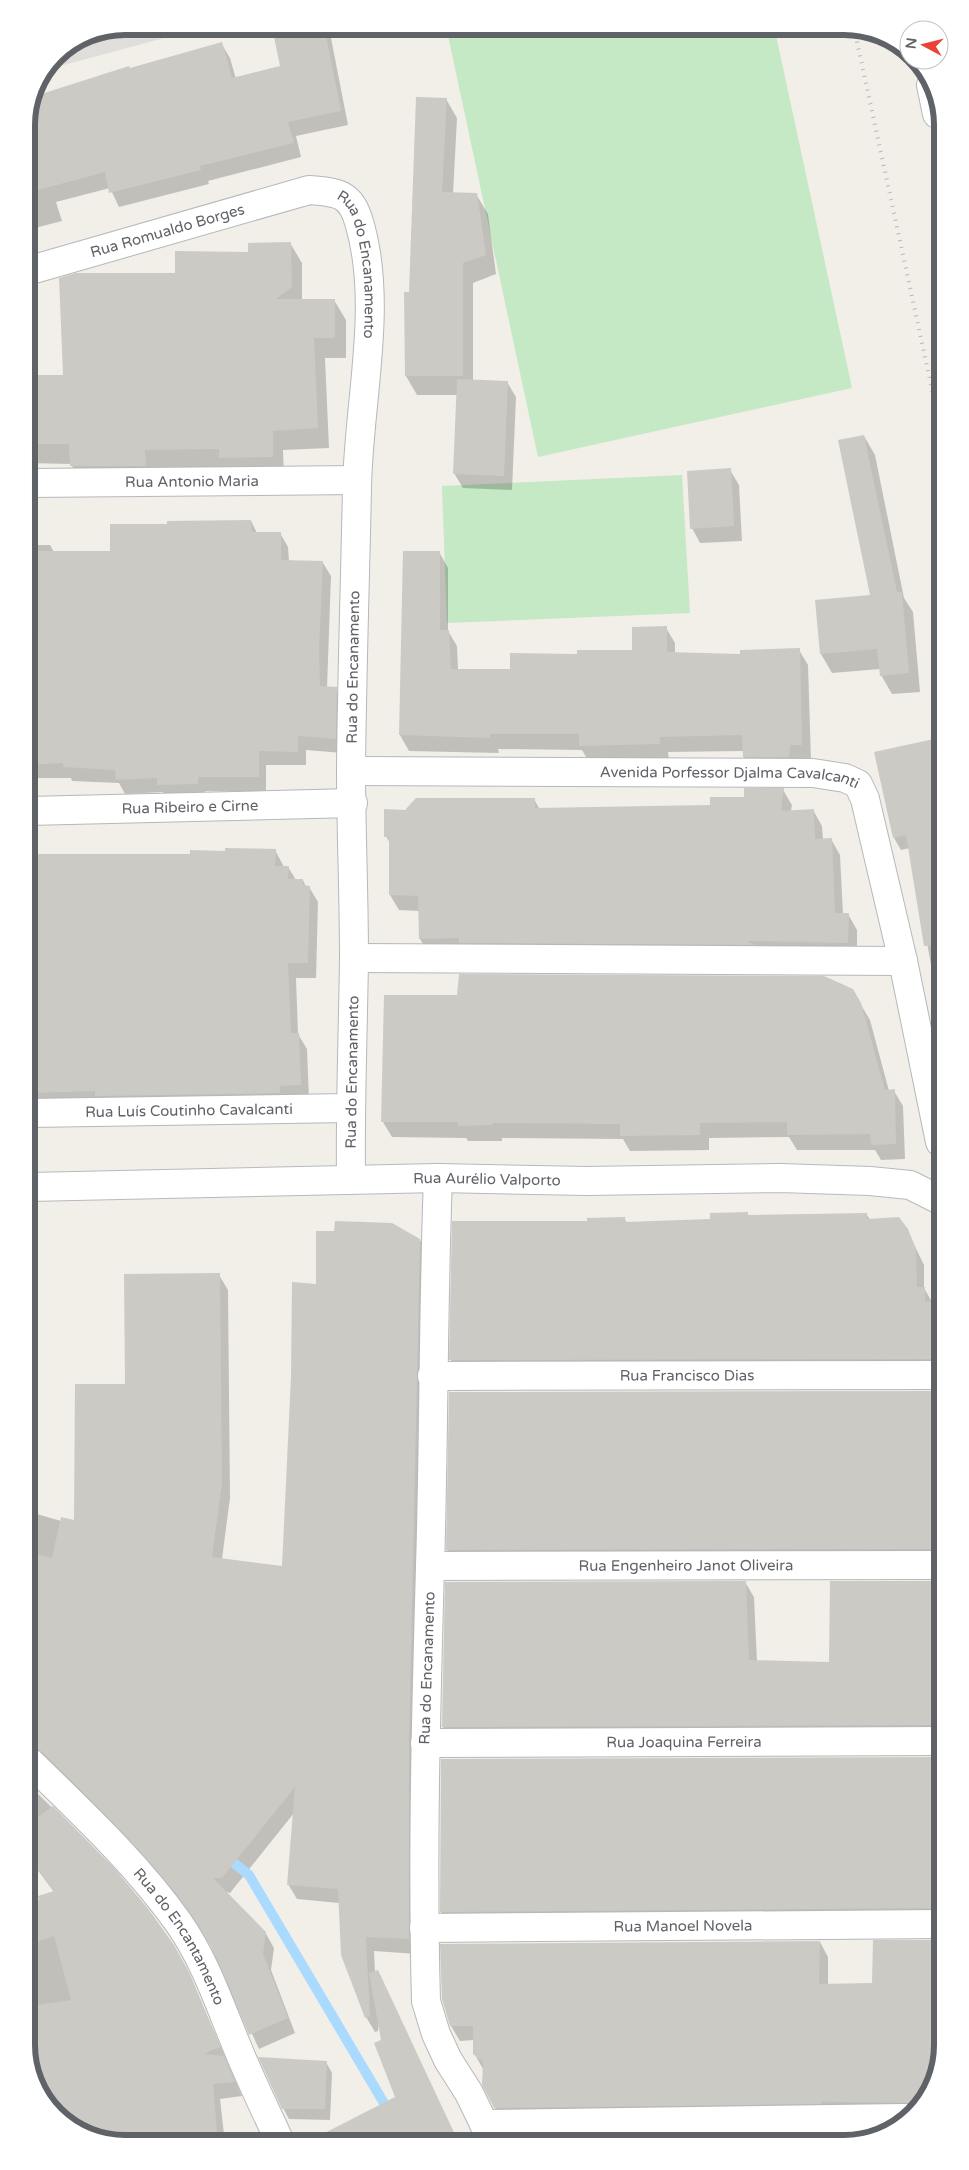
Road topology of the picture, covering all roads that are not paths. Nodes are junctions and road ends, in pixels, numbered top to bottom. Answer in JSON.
{"nodes":[{"id":1,"x":309,"y":190,"type":"joint"},
{"id":2,"x":35,"y":269,"type":"edge"},
{"id":3,"x":357,"y":480,"type":"junction"},
{"id":4,"x":35,"y":483,"type":"edge"},
{"id":5,"x":351,"y":771,"type":"junction"},
{"id":6,"x":353,"y":804,"type":"junction"},
{"id":7,"x":35,"y":811,"type":"edge"},
{"id":8,"x":354,"y":958,"type":"junction"},
{"id":9,"x":903,"y":962,"type":"junction"},
{"id":10,"x":350,"y":1108,"type":"junction"},
{"id":11,"x":35,"y":1113,"type":"edge"},
{"id":12,"x":934,"y":1113,"type":"edge"},
{"id":13,"x":438,"y":1178,"type":"junction"},
{"id":14,"x":351,"y":1180,"type":"junction"},
{"id":15,"x":35,"y":1187,"type":"edge"},
{"id":16,"x":934,"y":1197,"type":"edge"},
{"id":17,"x":934,"y":1375,"type":"edge"},
{"id":18,"x":432,"y":1376,"type":"junction"},
{"id":19,"x":934,"y":1565,"type":"edge"},
{"id":20,"x":430,"y":1566,"type":"junction"},
{"id":21,"x":934,"y":1741,"type":"edge"},
{"id":22,"x":425,"y":1743,"type":"junction"},
{"id":23,"x":35,"y":1767,"type":"edge"},
{"id":24,"x":934,"y":1924,"type":"edge"},
{"id":25,"x":424,"y":1928,"type":"junction"},
{"id":26,"x":896,"y":2118,"type":"edge"},
{"id":27,"x":490,"y":2132,"type":"edge"},
{"id":28,"x":277,"y":2135,"type":"edge"}],
"edges":[{"from":1,"to":2,"type":"street","name":"Rua Romualdo Borges"},
{"from":1,"to":3,"type":"street","name":"Rua do Encanamento"},
{"from":3,"to":4,"type":"street","name":"Rua Antonio Maria"},
{"from":3,"to":5,"type":"street","name":"Rua do Encanamento"},
{"from":5,"to":6,"type":"street","name":"Rua do Encanamento"},
{"from":5,"to":9,"type":"street","name":"Avenida Porfessor Djalma Cavalcanti"},
{"from":6,"to":7,"type":"street","name":"Rua Ribeiro e Cirne"},
{"from":6,"to":8,"type":"street","name":"Rua do Encanamento"},
{"from":8,"to":9,"type":"street"},
{"from":8,"to":10,"type":"street","name":"Rua do Encanamento"},
{"from":9,"to":12,"type":"street","name":"Avenida Porfessor Djalma Cavalcanti"},
{"from":10,"to":11,"type":"street","name":"Rua Luís Coutinho Cavalcanti"},
{"from":10,"to":14,"type":"street","name":"Rua do Encanamento"},
{"from":13,"to":14,"type":"street","name":"Rua Aurélio Valporto"},
{"from":13,"to":16,"type":"street","name":"Rua Aurélio Valporto"},
{"from":13,"to":18,"type":"street","name":"Rua do Encanamento"},
{"from":14,"to":15,"type":"street","name":"Rua Aurélio Valporto"},
{"from":17,"to":18,"type":"street","name":"Rua Francisco Dias"},
{"from":18,"to":20,"type":"street","name":"Rua do Encanamento"},
{"from":19,"to":20,"type":"street","name":"Rua Engenheiro Janot Oliveira"},
{"from":20,"to":22,"type":"street","name":"Rua do Encanamento"},
{"from":21,"to":22,"type":"street","name":"Rua Joaquina Ferreira"},
{"from":22,"to":25,"type":"street","name":"Rua do Encanamento"},
{"from":23,"to":28,"type":"street","name":"Rua do Encantamento"},
{"from":24,"to":25,"type":"street","name":"Rua Manoel Novela"},
{"from":25,"to":27,"type":"street","name":"Rua do Encanamento"},
{"from":26,"to":27,"type":"street"}]}
